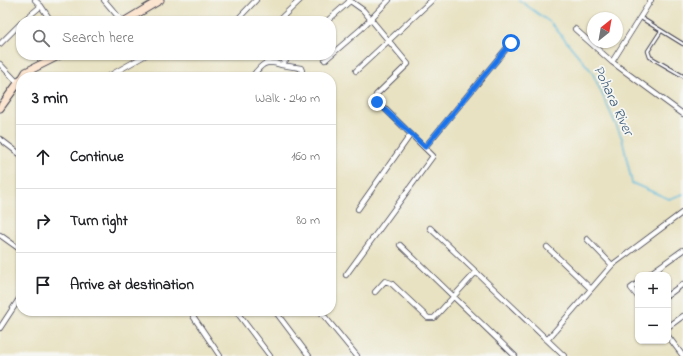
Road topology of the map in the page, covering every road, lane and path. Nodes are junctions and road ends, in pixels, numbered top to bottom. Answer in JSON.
{"nodes":[{"id":1,"x":36,"y":0,"type":"edge"},
{"id":2,"x":104,"y":0,"type":"edge"},
{"id":3,"x":160,"y":0,"type":"edge"},
{"id":4,"x":256,"y":0,"type":"edge"},
{"id":5,"x":300,"y":0,"type":"edge"},
{"id":6,"x":349,"y":0,"type":"edge"},
{"id":7,"x":390,"y":0,"type":"edge"},
{"id":8,"x":432,"y":0,"type":"edge"},
{"id":9,"x":651,"y":0,"type":"edge"},
{"id":10,"x":41,"y":6,"type":"junction"},
{"id":11,"x":29,"y":16,"type":"edge"},
{"id":12,"x":48,"y":16,"type":"edge"},
{"id":13,"x":118,"y":16,"type":"edge"},
{"id":14,"x":138,"y":16,"type":"edge"},
{"id":15,"x":241,"y":16,"type":"edge"},
{"id":16,"x":284,"y":16,"type":"edge"},
{"id":17,"x":332,"y":16,"type":"edge"},
{"id":18,"x":371,"y":18,"type":"junction"},
{"id":19,"x":640,"y":18,"type":"junction"},
{"id":20,"x":16,"y":28,"type":"edge"},
{"id":21,"x":575,"y":29,"type":"dead end"},
{"id":22,"x":661,"y":31,"type":"junction"},
{"id":23,"x":389,"y":40,"type":"junction"},
{"id":24,"x":511,"y":43,"type":"dead end"},
{"id":25,"x":0,"y":44,"type":"edge"},
{"id":26,"x":683,"y":44,"type":"edge"},
{"id":27,"x":336,"y":50,"type":"edge"},
{"id":28,"x":50,"y":60,"type":"edge"},
{"id":29,"x":137,"y":60,"type":"edge"},
{"id":30,"x":286,"y":60,"type":"edge"},
{"id":31,"x":612,"y":62,"type":"junction"},
{"id":32,"x":0,"y":64,"type":"edge"},
{"id":33,"x":281,"y":65,"type":"junction"},
{"id":34,"x":356,"y":71,"type":"dead end"},
{"id":35,"x":26,"y":72,"type":"edge"},
{"id":36,"x":116,"y":72,"type":"edge"},
{"id":37,"x":256,"y":72,"type":"edge"},
{"id":38,"x":301,"y":72,"type":"edge"},
{"id":39,"x":16,"y":76,"type":"edge"},
{"id":40,"x":683,"y":76,"type":"edge"},
{"id":41,"x":16,"y":87,"type":"edge"},
{"id":42,"x":0,"y":108,"type":"edge"},
{"id":43,"x":683,"y":114,"type":"edge"},
{"id":44,"x":411,"y":134,"type":"junction"},
{"id":45,"x":0,"y":139,"type":"edge"},
{"id":46,"x":425,"y":147,"type":"junction"},
{"id":47,"x":16,"y":151,"type":"edge"},
{"id":48,"x":358,"y":209,"type":"dead end"},
{"id":49,"x":683,"y":212,"type":"edge"},
{"id":50,"x":430,"y":228,"type":"dead end"},
{"id":51,"x":0,"y":235,"type":"edge"},
{"id":52,"x":587,"y":239,"type":"dead end"},
{"id":53,"x":400,"y":245,"type":"dead end"},
{"id":54,"x":16,"y":246,"type":"edge"},
{"id":55,"x":547,"y":247,"type":"dead end"},
{"id":56,"x":683,"y":250,"type":"edge"},
{"id":57,"x":612,"y":265,"type":"junction"},
{"id":58,"x":476,"y":272,"type":"junction"},
{"id":59,"x":652,"y":272,"type":"edge"},
{"id":60,"x":346,"y":275,"type":"dead end"},
{"id":61,"x":683,"y":284,"type":"edge"},
{"id":62,"x":635,"y":285,"type":"edge"},
{"id":63,"x":591,"y":289,"type":"junction"},
{"id":64,"x":375,"y":292,"type":"dead end"},
{"id":65,"x":671,"y":293,"type":"edge"},
{"id":66,"x":635,"y":294,"type":"edge"},
{"id":67,"x":454,"y":296,"type":"junction"},
{"id":68,"x":16,"y":304,"type":"edge"},
{"id":69,"x":193,"y":316,"type":"edge"},
{"id":70,"x":240,"y":316,"type":"edge"},
{"id":71,"x":279,"y":316,"type":"edge"},
{"id":72,"x":324,"y":316,"type":"edge"},
{"id":73,"x":683,"y":316,"type":"edge"},
{"id":74,"x":671,"y":325,"type":"edge"},
{"id":75,"x":1,"y":326,"type":"edge"},
{"id":76,"x":547,"y":340,"type":"junction"},
{"id":77,"x":671,"y":340,"type":"edge"},
{"id":78,"x":220,"y":356,"type":"edge"},
{"id":79,"x":270,"y":356,"type":"edge"},
{"id":80,"x":309,"y":356,"type":"edge"},
{"id":81,"x":357,"y":356,"type":"edge"},
{"id":82,"x":515,"y":356,"type":"edge"},
{"id":83,"x":564,"y":356,"type":"edge"},
{"id":84,"x":683,"y":356,"type":"edge"}],
"edges":[{"from":1,"to":10,"type":"street"},
{"from":2,"to":13,"type":"street"},
{"from":3,"to":14,"type":"street"},
{"from":4,"to":15,"type":"street"},
{"from":5,"to":16,"type":"street"},
{"from":6,"to":17,"type":"street"},
{"from":6,"to":18,"type":"street"},
{"from":7,"to":18,"type":"street"},
{"from":8,"to":23,"type":"street"},
{"from":9,"to":19,"type":"street"},
{"from":10,"to":11,"type":"street"},
{"from":10,"to":12,"type":"street"},
{"from":18,"to":23,"type":"street"},
{"from":18,"to":27,"type":"street"},
{"from":19,"to":22,"type":"lane"},
{"from":19,"to":31,"type":"street"},
{"from":20,"to":25,"type":"street"},
{"from":21,"to":31,"type":"street"},
{"from":22,"to":26,"type":"lane"},
{"from":22,"to":40,"type":"lane"},
{"from":23,"to":34,"type":"street"},
{"from":23,"to":44,"type":"street"},
{"from":24,"to":46,"type":"street"},
{"from":28,"to":35,"type":"street"},
{"from":29,"to":36,"type":"street"},
{"from":30,"to":33,"type":"street"},
{"from":31,"to":43,"type":"street"},
{"from":32,"to":39,"type":"street"},
{"from":33,"to":37,"type":"street"},
{"from":33,"to":38,"type":"street"},
{"from":41,"to":42,"type":"street"},
{"from":44,"to":46,"type":"street"},
{"from":44,"to":48,"type":"street"},
{"from":45,"to":47,"type":"street"},
{"from":46,"to":60,"type":"street"},
{"from":49,"to":57,"type":"street"},
{"from":50,"to":58,"type":"street"},
{"from":51,"to":54,"type":"street"},
{"from":52,"to":57,"type":"street"},
{"from":53,"to":67,"type":"street"},
{"from":55,"to":63,"type":"street"},
{"from":56,"to":59,"type":"street"},
{"from":57,"to":63,"type":"street"},
{"from":58,"to":67,"type":"street"},
{"from":58,"to":76,"type":"street"},
{"from":61,"to":65,"type":"street"},
{"from":62,"to":66,"type":"street"},
{"from":63,"to":76,"type":"street"},
{"from":64,"to":67,"type":"street"},
{"from":67,"to":82,"type":"street"},
{"from":68,"to":75,"type":"street"},
{"from":69,"to":78,"type":"street"},
{"from":70,"to":79,"type":"street"},
{"from":71,"to":80,"type":"street"},
{"from":72,"to":81,"type":"street"},
{"from":73,"to":74,"type":"street"},
{"from":76,"to":83,"type":"street"},
{"from":77,"to":84,"type":"street"}]}
